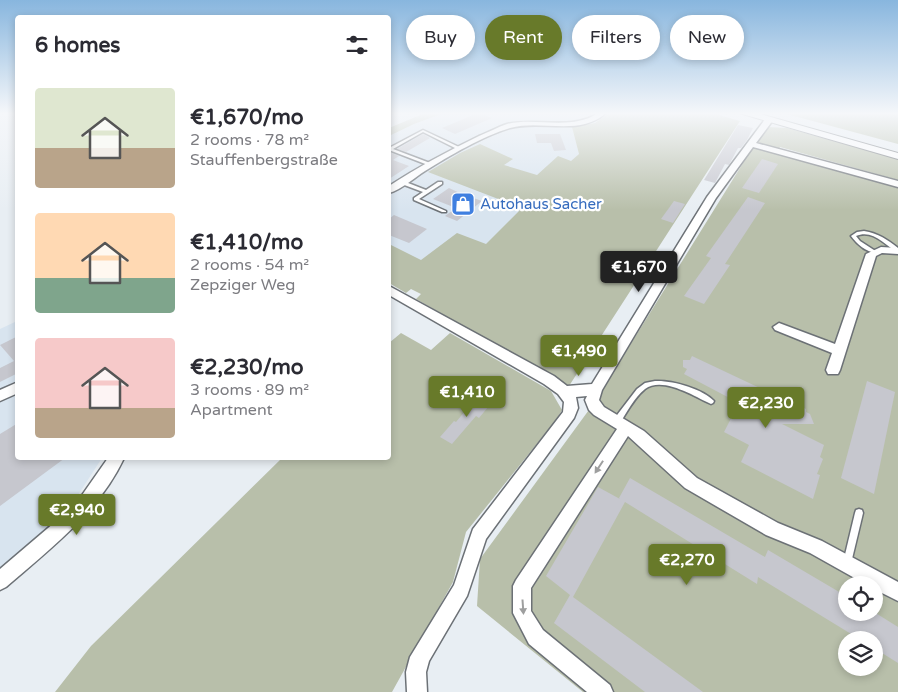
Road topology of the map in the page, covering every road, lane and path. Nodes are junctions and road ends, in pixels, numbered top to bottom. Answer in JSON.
{"nodes":[{"id":1,"x":452,"y":145,"type":"edge"},
{"id":2,"x":464,"y":145,"type":"edge"},
{"id":3,"x":751,"y":145,"type":"edge"},
{"id":4,"x":757,"y":145,"type":"edge"},
{"id":5,"x":860,"y":145,"type":"edge"},
{"id":6,"x":458,"y":148,"type":"junction"},
{"id":7,"x":391,"y":149,"type":"edge"},
{"id":8,"x":898,"y":156,"type":"edge"},
{"id":9,"x":429,"y":164,"type":"junction"},
{"id":10,"x":401,"y":182,"type":"junction"},
{"id":11,"x":440,"y":183,"type":"dead end"},
{"id":12,"x":898,"y":184,"type":"edge"},
{"id":13,"x":391,"y":189,"type":"edge"},
{"id":14,"x":427,"y":192,"type":"junction"},
{"id":15,"x":444,"y":211,"type":"dead end"},
{"id":16,"x":898,"y":251,"type":"edge"},
{"id":17,"x":874,"y":252,"type":"junction"},
{"id":18,"x":391,"y":291,"type":"edge"},
{"id":19,"x":779,"y":327,"type":"dead end"},
{"id":20,"x":838,"y":352,"type":"junction"},
{"id":21,"x":833,"y":370,"type":"dead end"},
{"id":22,"x":15,"y":388,"type":"edge"},
{"id":23,"x":0,"y":396,"type":"edge"},
{"id":24,"x":594,"y":398,"type":"junction"},
{"id":25,"x":711,"y":401,"type":"dead end"},
{"id":26,"x":568,"y":402,"type":"junction"},
{"id":27,"x":622,"y":424,"type":"junction"},
{"id":28,"x":115,"y":460,"type":"edge"},
{"id":29,"x":859,"y":513,"type":"dead end"},
{"id":30,"x":846,"y":564,"type":"junction"},
{"id":31,"x":0,"y":581,"type":"edge"},
{"id":32,"x":898,"y":592,"type":"edge"},
{"id":33,"x":417,"y":692,"type":"edge"},
{"id":34,"x":603,"y":692,"type":"edge"}],
"edges":[{"from":1,"to":6,"type":"lane"},
{"from":2,"to":6,"type":"street"},
{"from":3,"to":24,"type":"street"},
{"from":4,"to":12,"type":"street"},
{"from":5,"to":8,"type":"main road"},
{"from":6,"to":9,"type":"street"},
{"from":7,"to":9,"type":"lane"},
{"from":9,"to":10,"type":"street"},
{"from":10,"to":13,"type":"street"},
{"from":10,"to":14,"type":"lane"},
{"from":11,"to":14,"type":"lane"},
{"from":14,"to":15,"type":"lane"},
{"from":16,"to":17,"type":"street"},
{"from":16,"to":17,"type":"lane"},
{"from":17,"to":20,"type":"street"},
{"from":18,"to":26,"type":"street"},
{"from":19,"to":20,"type":"street"},
{"from":20,"to":21,"type":"street"},
{"from":22,"to":23,"type":"street"},
{"from":24,"to":26,"type":"street"},
{"from":24,"to":26,"type":"street"},
{"from":24,"to":27,"type":"street"},
{"from":25,"to":27,"type":"lane"},
{"from":26,"to":33,"type":"street"},
{"from":27,"to":30,"type":"street"},
{"from":27,"to":34,"type":"street","one_way":true},
{"from":28,"to":31,"type":"street"},
{"from":29,"to":30,"type":"lane"},
{"from":30,"to":32,"type":"street"}]}
